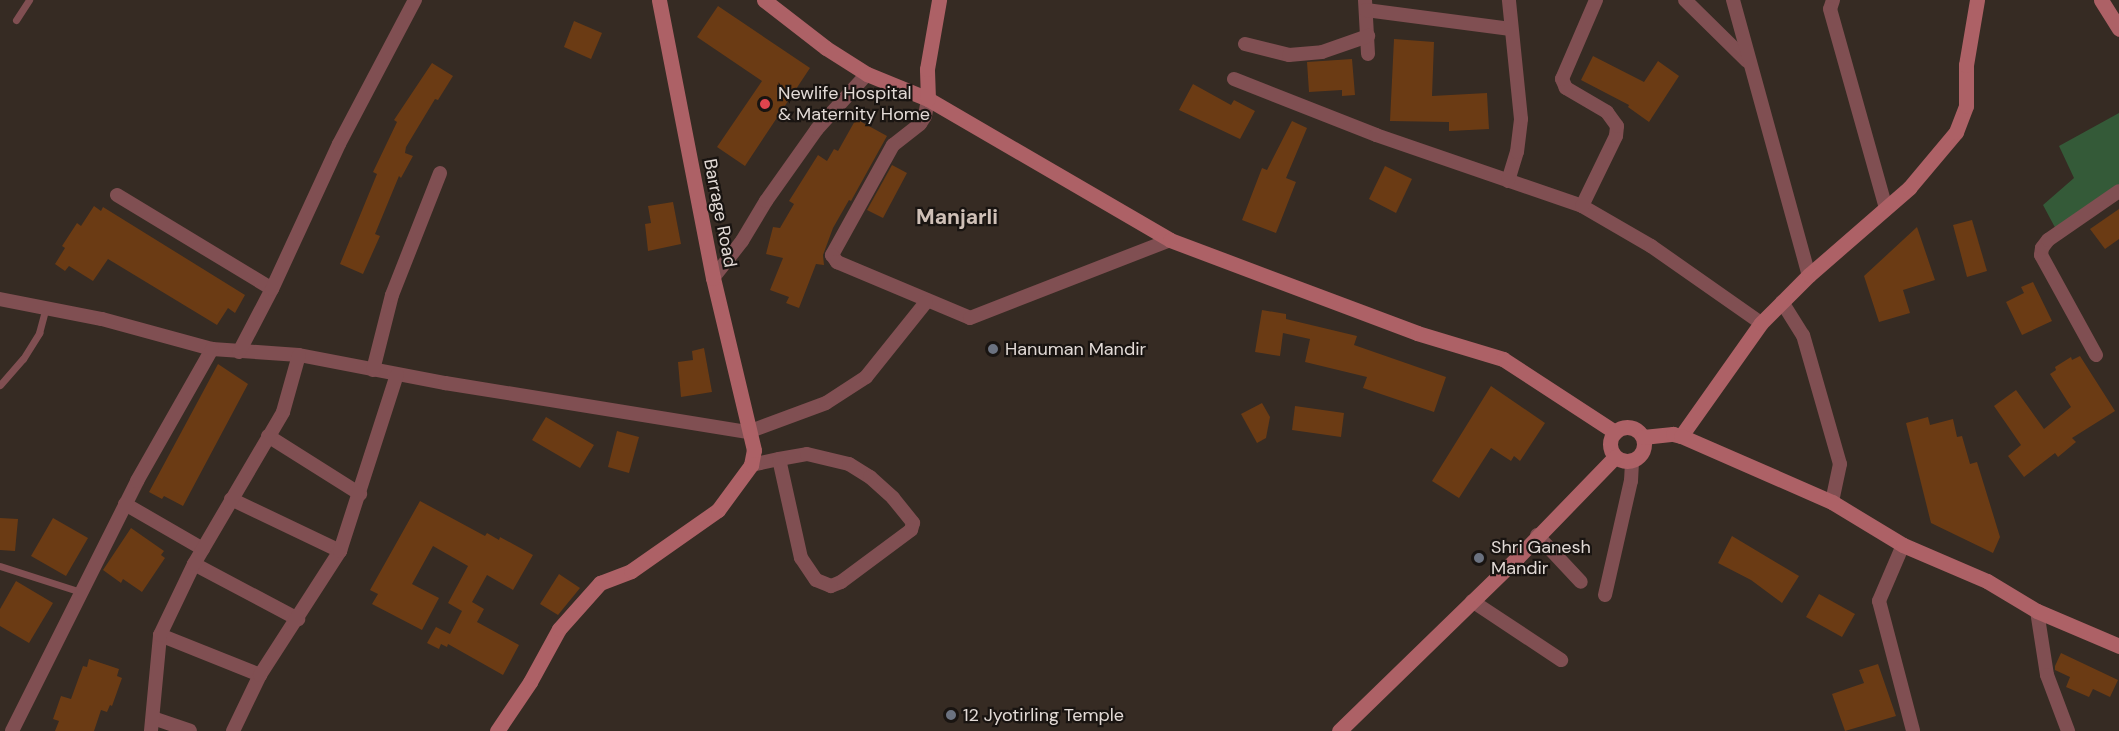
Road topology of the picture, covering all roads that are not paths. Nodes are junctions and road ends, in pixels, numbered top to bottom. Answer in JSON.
{"nodes":[{"id":1,"x":29,"y":0,"type":"edge"},
{"id":2,"x":415,"y":0,"type":"edge"},
{"id":3,"x":659,"y":0,"type":"edge"},
{"id":4,"x":764,"y":0,"type":"edge"},
{"id":5,"x":939,"y":0,"type":"edge"},
{"id":6,"x":1509,"y":0,"type":"edge"},
{"id":7,"x":1596,"y":0,"type":"edge"},
{"id":8,"x":1685,"y":0,"type":"edge"},
{"id":9,"x":1733,"y":0,"type":"edge"},
{"id":10,"x":1833,"y":0,"type":"edge"},
{"id":11,"x":1977,"y":0,"type":"edge"},
{"id":12,"x":2101,"y":0,"type":"edge"},
{"id":13,"x":1366,"y":5,"type":"edge"},
{"id":14,"x":16,"y":20,"type":"dead end"},
{"id":15,"x":1511,"y":29,"type":"junction"},
{"id":16,"x":2119,"y":29,"type":"edge"},
{"id":17,"x":1368,"y":36,"type":"junction"},
{"id":18,"x":1245,"y":44,"type":"dead end"},
{"id":19,"x":1368,"y":54,"type":"dead end"},
{"id":20,"x":1749,"y":62,"type":"junction"},
{"id":21,"x":867,"y":74,"type":"junction"},
{"id":22,"x":1234,"y":79,"type":"dead end"},
{"id":23,"x":928,"y":99,"type":"junction"},
{"id":24,"x":441,"y":173,"type":"dead end"},
{"id":25,"x":1508,"y":181,"type":"junction"},
{"id":26,"x":2119,"y":191,"type":"edge"},
{"id":27,"x":117,"y":195,"type":"dead end"},
{"id":28,"x":1582,"y":206,"type":"junction"},
{"id":29,"x":1885,"y":206,"type":"junction"},
{"id":30,"x":1170,"y":240,"type":"junction"},
{"id":31,"x":1809,"y":275,"type":"junction"},
{"id":32,"x":713,"y":278,"type":"junction"},
{"id":33,"x":272,"y":289,"type":"junction"},
{"id":34,"x":0,"y":299,"type":"edge"},
{"id":35,"x":926,"y":302,"type":"junction"},
{"id":36,"x":1782,"y":302,"type":"junction"},
{"id":37,"x":46,"y":306,"type":"junction"},
{"id":38,"x":1761,"y":323,"type":"junction"},
{"id":39,"x":212,"y":349,"type":"junction"},
{"id":40,"x":239,"y":352,"type":"junction"},
{"id":41,"x":299,"y":355,"type":"junction"},
{"id":42,"x":2096,"y":355,"type":"dead end"},
{"id":43,"x":374,"y":370,"type":"junction"},
{"id":44,"x":397,"y":375,"type":"junction"},
{"id":45,"x":0,"y":386,"type":"edge"},
{"id":46,"x":748,"y":432,"type":"junction"},
{"id":47,"x":1615,"y":432,"type":"junction"},
{"id":48,"x":268,"y":436,"type":"junction"},
{"id":49,"x":1681,"y":436,"type":"junction"},
{"id":50,"x":1642,"y":437,"type":"junction"},
{"id":51,"x":1615,"y":457,"type":"junction"},
{"id":52,"x":778,"y":459,"type":"junction"},
{"id":53,"x":1632,"y":461,"type":"junction"},
{"id":54,"x":751,"y":465,"type":"junction"},
{"id":55,"x":360,"y":494,"type":"junction"},
{"id":56,"x":231,"y":499,"type":"junction"},
{"id":57,"x":1832,"y":502,"type":"junction"},
{"id":58,"x":125,"y":504,"type":"junction"},
{"id":59,"x":1537,"y":535,"type":"junction"},
{"id":60,"x":1904,"y":545,"type":"junction"},
{"id":61,"x":202,"y":549,"type":"junction"},
{"id":62,"x":340,"y":551,"type":"junction"},
{"id":63,"x":194,"y":564,"type":"junction"},
{"id":64,"x":0,"y":566,"type":"edge"},
{"id":65,"x":1581,"y":582,"type":"dead end"},
{"id":66,"x":81,"y":592,"type":"junction"},
{"id":67,"x":1605,"y":595,"type":"dead end"},
{"id":68,"x":1473,"y":600,"type":"junction"},
{"id":69,"x":2037,"y":611,"type":"junction"},
{"id":70,"x":298,"y":619,"type":"junction"},
{"id":71,"x":160,"y":635,"type":"junction"},
{"id":72,"x":2119,"y":646,"type":"edge"},
{"id":73,"x":1561,"y":660,"type":"dead end"},
{"id":74,"x":260,"y":675,"type":"junction"},
{"id":75,"x":152,"y":724,"type":"edge"},
{"id":76,"x":12,"y":731,"type":"edge"},
{"id":77,"x":190,"y":731,"type":"edge"},
{"id":78,"x":233,"y":731,"type":"edge"},
{"id":79,"x":496,"y":731,"type":"edge"},
{"id":80,"x":1339,"y":731,"type":"edge"},
{"id":81,"x":1913,"y":731,"type":"edge"},
{"id":82,"x":2068,"y":731,"type":"edge"}],
"edges":[{"from":1,"to":14,"type":"lane"},
{"from":2,"to":33,"type":"street"},
{"from":3,"to":32,"type":"street","name":"Barrage Road"},
{"from":4,"to":21,"type":"street"},
{"from":5,"to":23,"type":"street"},
{"from":6,"to":15,"type":"street"},
{"from":7,"to":28,"type":"street"},
{"from":8,"to":20,"type":"street"},
{"from":9,"to":20,"type":"street"},
{"from":10,"to":29,"type":"street"},
{"from":11,"to":29,"type":"street"},
{"from":12,"to":16,"type":"street"},
{"from":13,"to":15,"type":"street"},
{"from":13,"to":17,"type":"street"},
{"from":15,"to":25,"type":"street"},
{"from":17,"to":18,"type":"street"},
{"from":17,"to":19,"type":"street"},
{"from":20,"to":31,"type":"street"},
{"from":21,"to":23,"type":"street"},
{"from":21,"to":32,"type":"street"},
{"from":22,"to":25,"type":"street"},
{"from":23,"to":30,"type":"street"},
{"from":23,"to":35,"type":"street"},
{"from":24,"to":43,"type":"street"},
{"from":25,"to":28,"type":"street"},
{"from":26,"to":42,"type":"street"},
{"from":27,"to":33,"type":"street"},
{"from":28,"to":38,"type":"street"},
{"from":29,"to":31,"type":"street"},
{"from":30,"to":35,"type":"street"},
{"from":30,"to":47,"type":"street"},
{"from":31,"to":36,"type":"street"},
{"from":32,"to":46,"type":"street","name":"Barrage Road"},
{"from":33,"to":40,"type":"street"},
{"from":34,"to":37,"type":"street"},
{"from":35,"to":46,"type":"street"},
{"from":36,"to":38,"type":"street"},
{"from":36,"to":57,"type":"street"},
{"from":37,"to":39,"type":"street"},
{"from":37,"to":45,"type":"lane"},
{"from":38,"to":49,"type":"street"},
{"from":39,"to":40,"type":"street"},
{"from":39,"to":58,"type":"street"},
{"from":40,"to":41,"type":"street"},
{"from":41,"to":43,"type":"street"},
{"from":41,"to":48,"type":"street"},
{"from":43,"to":44,"type":"street"},
{"from":44,"to":46,"type":"street"},
{"from":44,"to":55,"type":"street"},
{"from":46,"to":54,"type":"street","name":"Barrage Road"},
{"from":47,"to":50,"type":"street"},
{"from":47,"to":51,"type":"street"},
{"from":48,"to":55,"type":"street"},
{"from":48,"to":56,"type":"street"},
{"from":49,"to":50,"type":"street"},
{"from":49,"to":57,"type":"street"},
{"from":50,"to":53,"type":"street"},
{"from":51,"to":53,"type":"street"},
{"from":51,"to":59,"type":"street"},
{"from":52,"to":52,"type":"street"},
{"from":52,"to":54,"type":"street"},
{"from":53,"to":67,"type":"street"},
{"from":54,"to":79,"type":"street"},
{"from":55,"to":62,"type":"street"},
{"from":56,"to":61,"type":"street"},
{"from":56,"to":62,"type":"street"},
{"from":57,"to":60,"type":"street"},
{"from":58,"to":61,"type":"street"},
{"from":58,"to":66,"type":"street"},
{"from":59,"to":65,"type":"street"},
{"from":59,"to":68,"type":"street"},
{"from":60,"to":69,"type":"street"},
{"from":60,"to":81,"type":"street"},
{"from":61,"to":63,"type":"street"},
{"from":62,"to":70,"type":"street"},
{"from":63,"to":70,"type":"street"},
{"from":63,"to":71,"type":"street"},
{"from":64,"to":66,"type":"lane"},
{"from":66,"to":76,"type":"street"},
{"from":68,"to":73,"type":"street"},
{"from":68,"to":80,"type":"street"},
{"from":69,"to":72,"type":"street"},
{"from":69,"to":82,"type":"street"},
{"from":70,"to":74,"type":"street"},
{"from":71,"to":74,"type":"street"},
{"from":71,"to":75,"type":"street"},
{"from":74,"to":78,"type":"street"},
{"from":75,"to":77,"type":"street"}]}
